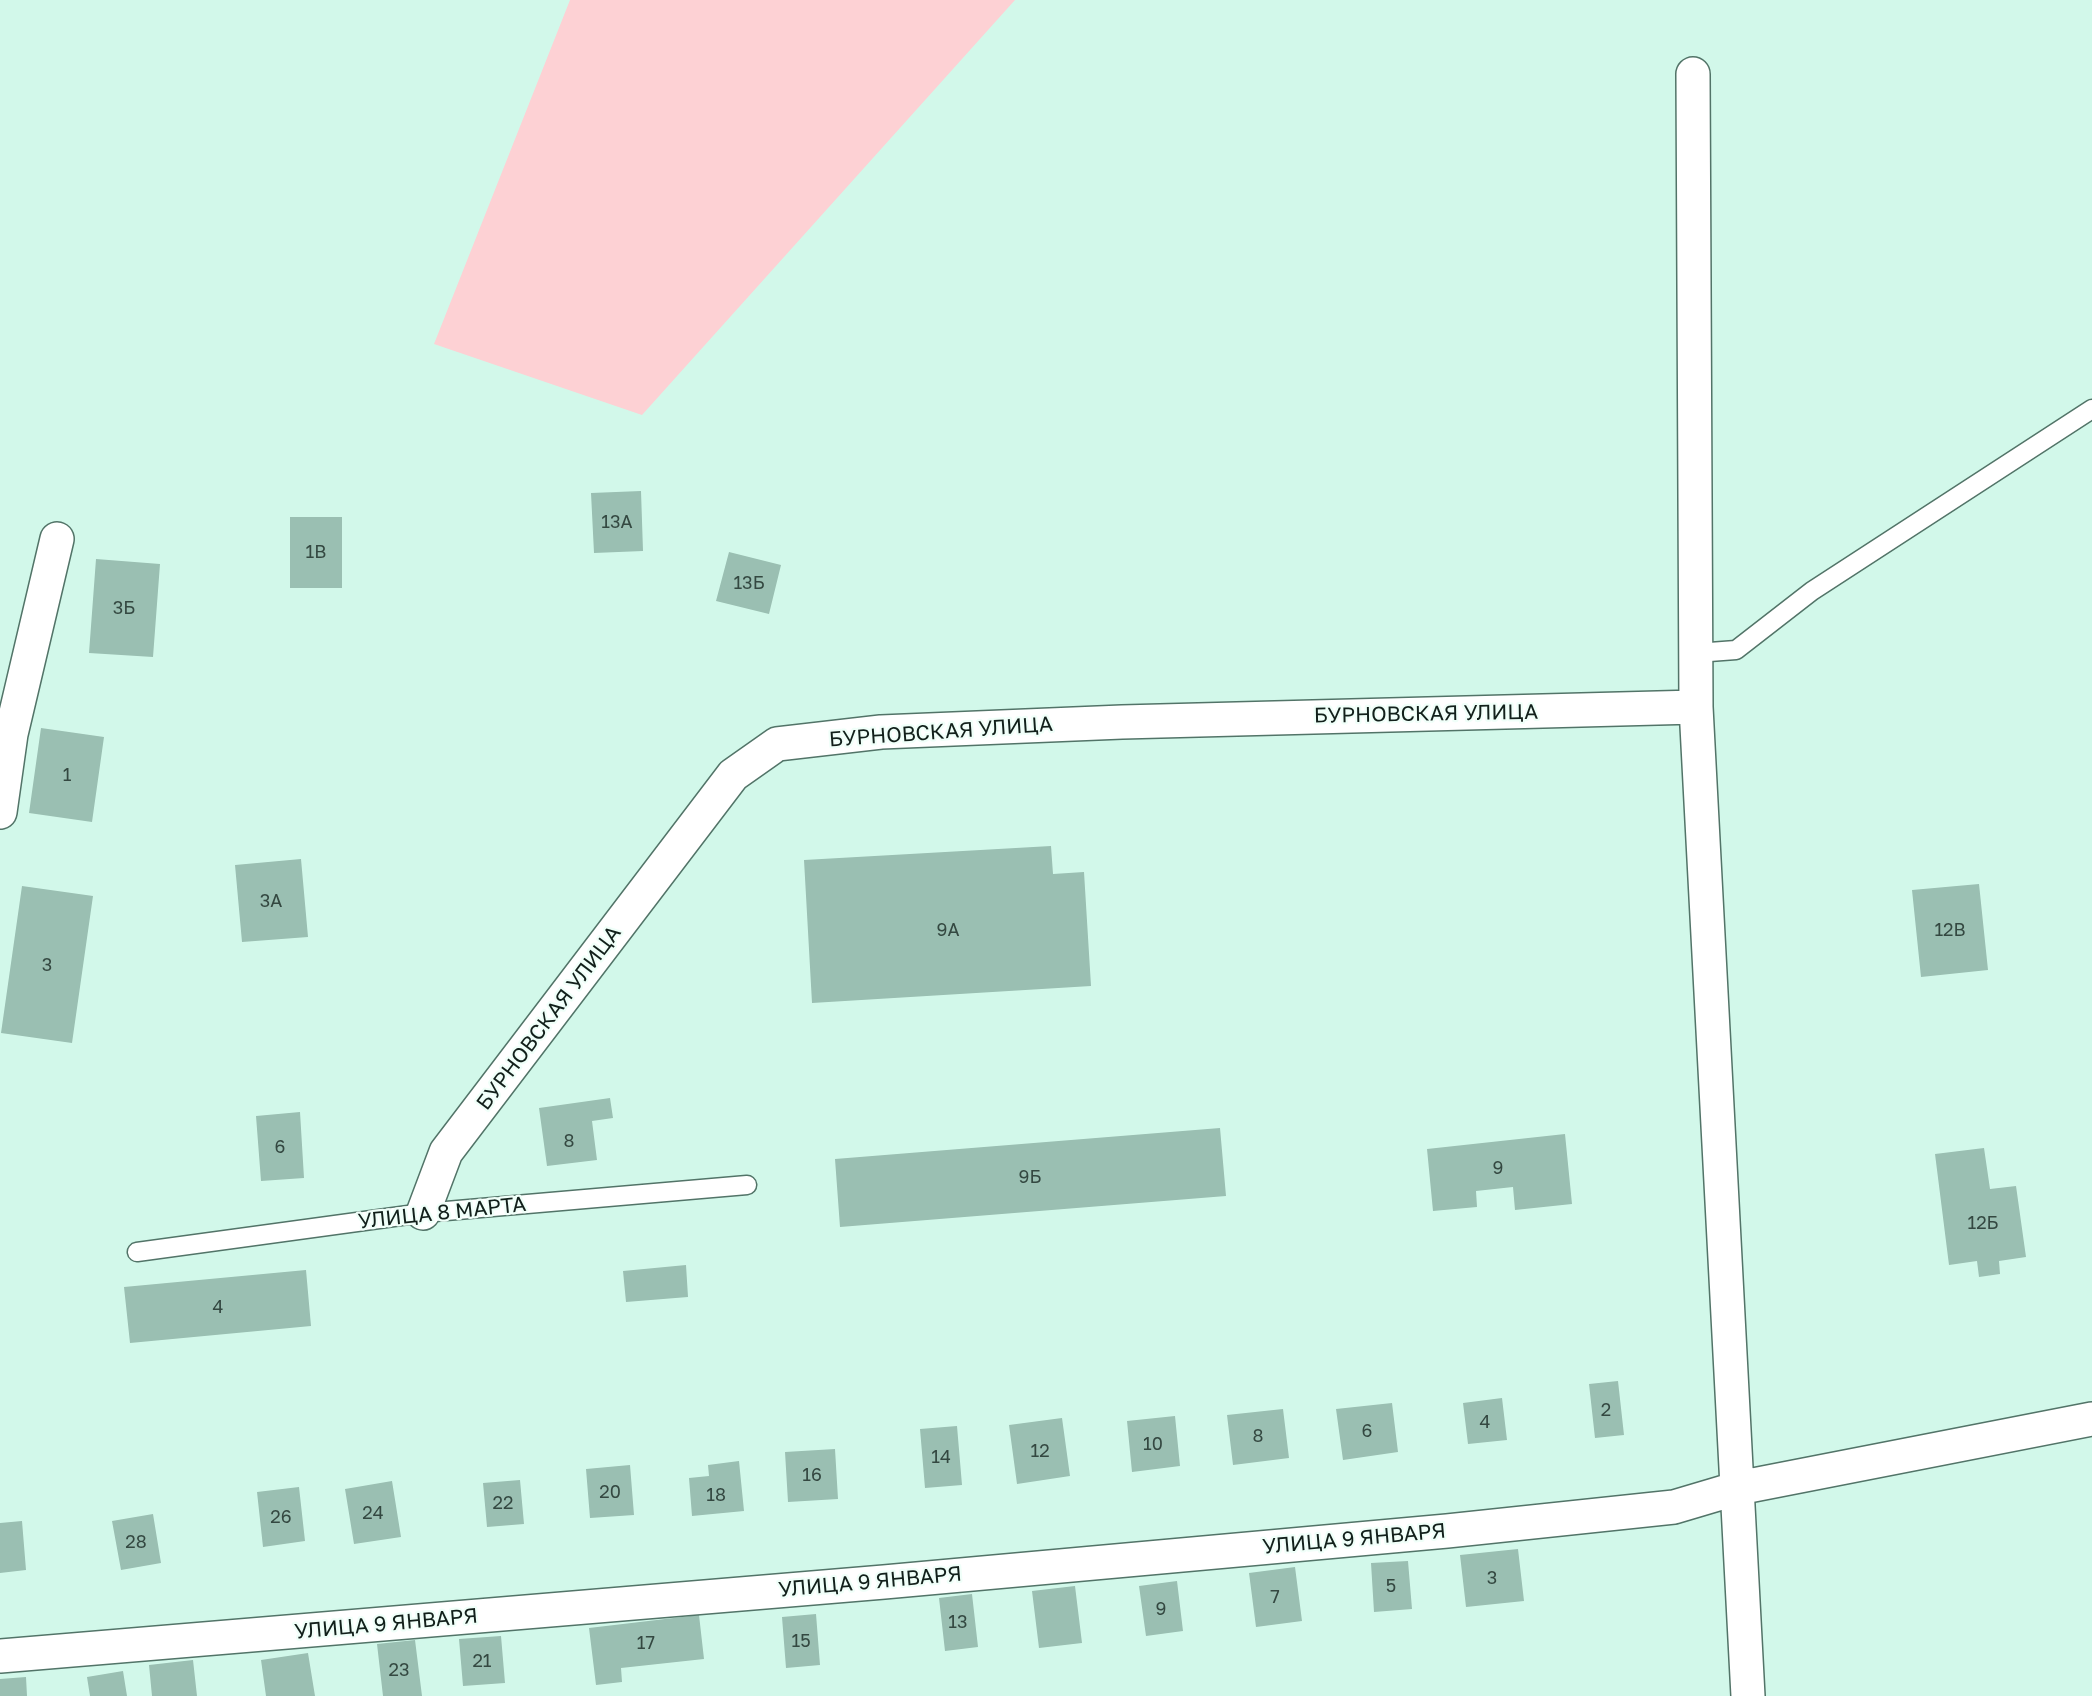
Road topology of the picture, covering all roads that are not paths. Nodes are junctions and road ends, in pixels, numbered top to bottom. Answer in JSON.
{"nodes":[{"id":1,"x":1693,"y":74,"type":"dead end"},
{"id":2,"x":2092,"y":409,"type":"edge"},
{"id":3,"x":57,"y":539,"type":"dead end"},
{"id":4,"x":1696,"y":653,"type":"junction"},
{"id":5,"x":1696,"y":707,"type":"junction"},
{"id":6,"x":0,"y":812,"type":"edge"},
{"id":7,"x":747,"y":1185,"type":"dead end"},
{"id":8,"x":423,"y":1213,"type":"junction"},
{"id":9,"x":137,"y":1252,"type":"dead end"},
{"id":10,"x":2092,"y":1419,"type":"edge"},
{"id":11,"x":1738,"y":1488,"type":"junction"},
{"id":12,"x":0,"y":1656,"type":"edge"},
{"id":13,"x":1748,"y":1696,"type":"edge"}],
"edges":[{"from":1,"to":4,"type":"street"},
{"from":2,"to":4,"type":"lane"},
{"from":3,"to":6,"type":"street"},
{"from":4,"to":5,"type":"street"},
{"from":5,"to":8,"type":"street","name":"БУРНОВСКАЯ УЛИЦА"},
{"from":5,"to":11,"type":"street"},
{"from":7,"to":8,"type":"lane","name":"УЛИЦА 8 МАРТА"},
{"from":8,"to":9,"type":"lane","name":"УЛИЦА 8 МАРТА"},
{"from":10,"to":11,"type":"street","name":"УЛИЦА 9 ЯНВАРЯ"},
{"from":11,"to":12,"type":"street","name":"УЛИЦА 9 ЯНВАРЯ"},
{"from":11,"to":13,"type":"street"}]}
